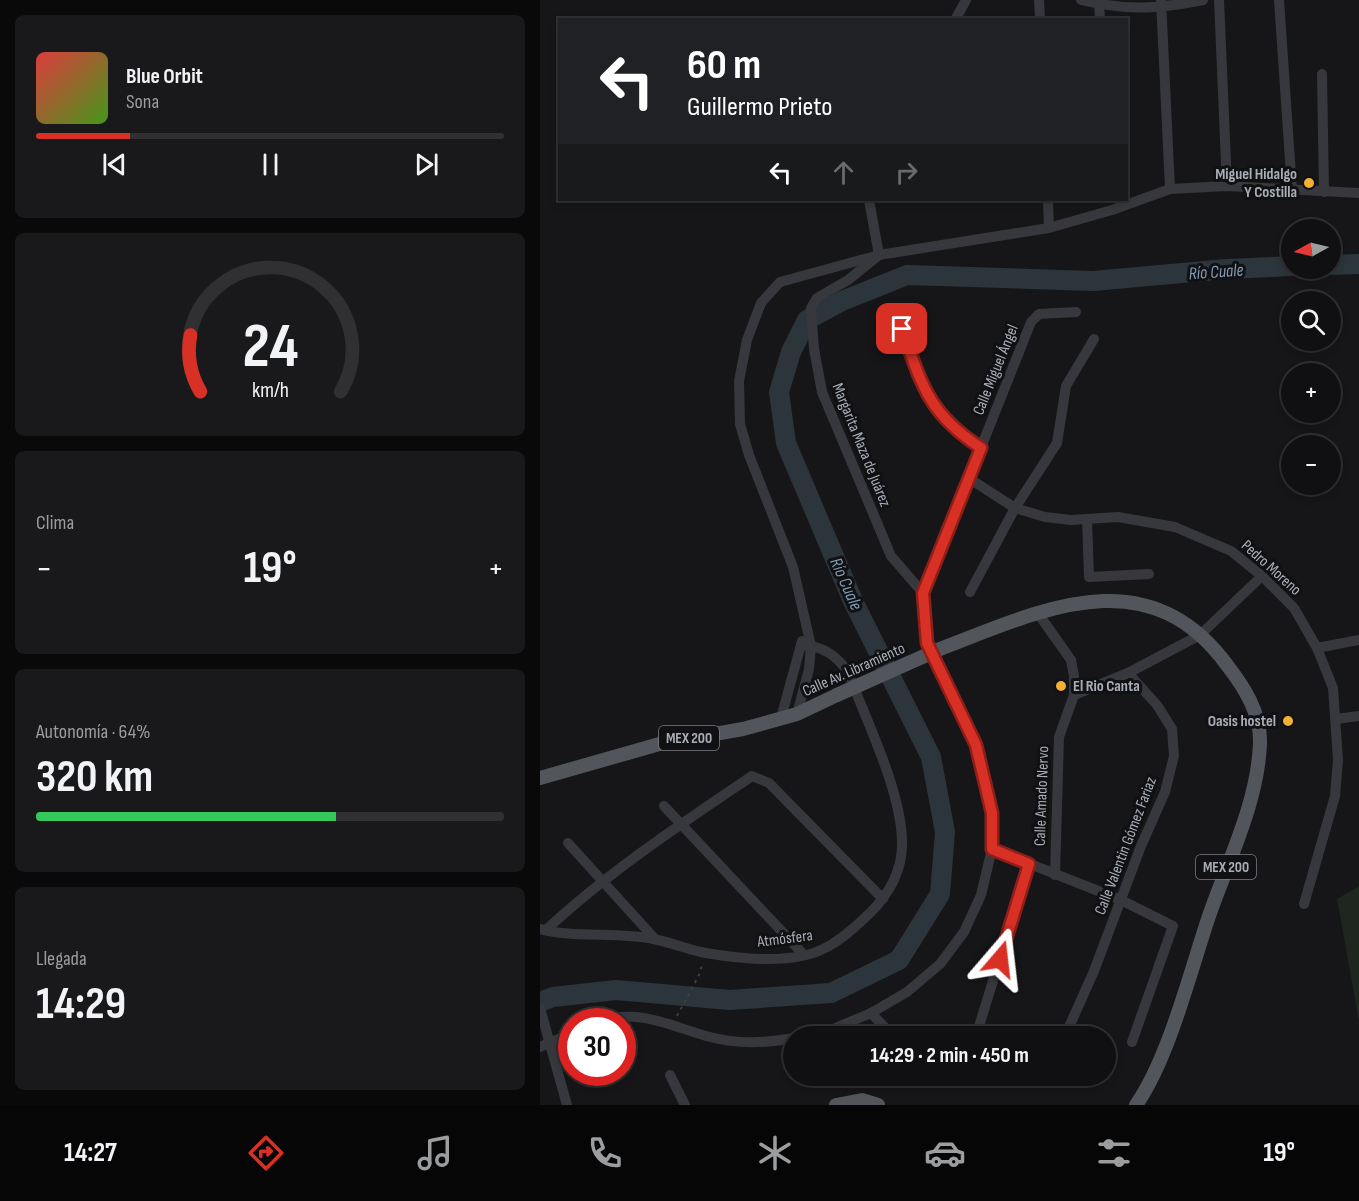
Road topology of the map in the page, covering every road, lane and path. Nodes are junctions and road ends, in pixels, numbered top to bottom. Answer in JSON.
{"nodes":[{"id":1,"x":966,"y":0,"type":"edge"},
{"id":2,"x":1039,"y":0,"type":"edge"},
{"id":3,"x":1081,"y":0,"type":"edge"},
{"id":4,"x":1203,"y":0,"type":"edge"},
{"id":5,"x":1219,"y":0,"type":"edge"},
{"id":6,"x":1279,"y":0,"type":"edge"},
{"id":7,"x":1099,"y":4,"type":"junction"},
{"id":8,"x":1161,"y":4,"type":"edge"},
{"id":9,"x":956,"y":18,"type":"edge"},
{"id":10,"x":1040,"y":18,"type":"edge"},
{"id":11,"x":1100,"y":18,"type":"edge"},
{"id":12,"x":1322,"y":74,"type":"dead end"},
{"id":13,"x":1227,"y":186,"type":"junction"},
{"id":14,"x":1170,"y":189,"type":"junction"},
{"id":15,"x":1292,"y":190,"type":"junction"},
{"id":16,"x":1324,"y":192,"type":"junction"},
{"id":17,"x":1359,"y":192,"type":"edge"},
{"id":18,"x":869,"y":201,"type":"edge"},
{"id":19,"x":1048,"y":201,"type":"edge"},
{"id":20,"x":1126,"y":201,"type":"edge"},
{"id":21,"x":1128,"y":201,"type":"edge"},
{"id":22,"x":1112,"y":205,"type":"edge"},
{"id":23,"x":1049,"y":228,"type":"junction"},
{"id":24,"x":879,"y":255,"type":"junction"},
{"id":25,"x":896,"y":311,"type":"dead end"},
{"id":26,"x":1076,"y":312,"type":"dead end"},
{"id":27,"x":1094,"y":339,"type":"dead end"},
{"id":28,"x":981,"y":448,"type":"junction"},
{"id":29,"x":970,"y":479,"type":"junction"},
{"id":30,"x":1015,"y":508,"type":"junction"},
{"id":31,"x":1087,"y":519,"type":"junction"},
{"id":32,"x":1149,"y":574,"type":"dead end"},
{"id":33,"x":1262,"y":576,"type":"junction"},
{"id":34,"x":970,"y":592,"type":"dead end"},
{"id":35,"x":923,"y":593,"type":"junction"},
{"id":36,"x":1037,"y":612,"type":"junction"},
{"id":37,"x":1200,"y":635,"type":"junction"},
{"id":38,"x":1359,"y":640,"type":"edge"},
{"id":39,"x":806,"y":646,"type":"junction"},
{"id":40,"x":1317,"y":648,"type":"junction"},
{"id":41,"x":1128,"y":673,"type":"junction"},
{"id":42,"x":1074,"y":695,"type":"junction"},
{"id":43,"x":797,"y":714,"type":"junction"},
{"id":44,"x":1359,"y":716,"type":"edge"},
{"id":45,"x":781,"y":718,"type":"junction"},
{"id":46,"x":1336,"y":719,"type":"junction"},
{"id":47,"x":540,"y":778,"type":"edge"},
{"id":48,"x":664,"y":806,"type":"dead end"},
{"id":49,"x":682,"y":823,"type":"junction"},
{"id":50,"x":568,"y":843,"type":"dead end"},
{"id":51,"x":992,"y":849,"type":"junction"},
{"id":52,"x":1029,"y":864,"type":"junction"},
{"id":53,"x":1055,"y":875,"type":"junction"},
{"id":54,"x":603,"y":884,"type":"junction"},
{"id":55,"x":884,"y":899,"type":"junction"},
{"id":56,"x":1121,"y":900,"type":"junction"},
{"id":57,"x":1304,"y":904,"type":"dead end"},
{"id":58,"x":543,"y":930,"type":"edge"},
{"id":59,"x":655,"y":939,"type":"junction"},
{"id":60,"x":705,"y":953,"type":"junction"},
{"id":61,"x":804,"y":955,"type":"junction"},
{"id":62,"x":540,"y":1008,"type":"edge"},
{"id":63,"x":871,"y":1013,"type":"junction"},
{"id":64,"x":677,"y":1015,"type":"dead end"},
{"id":65,"x":636,"y":1017,"type":"edge"},
{"id":66,"x":840,"y":1026,"type":"edge"},
{"id":67,"x":883,"y":1026,"type":"edge"},
{"id":68,"x":979,"y":1026,"type":"edge"},
{"id":69,"x":1069,"y":1026,"type":"edge"},
{"id":70,"x":783,"y":1039,"type":"edge"},
{"id":71,"x":1132,"y":1042,"type":"dead end"},
{"id":72,"x":545,"y":1044,"type":"edge"},
{"id":73,"x":670,"y":1075,"type":"dead end"},
{"id":74,"x":567,"y":1105,"type":"edge"},
{"id":75,"x":685,"y":1105,"type":"edge"},
{"id":76,"x":836,"y":1105,"type":"edge"},
{"id":77,"x":878,"y":1105,"type":"edge"},
{"id":78,"x":1136,"y":1105,"type":"edge"}],
"edges":[{"from":1,"to":9,"type":"street"},
{"from":2,"to":10,"type":"street"},
{"from":3,"to":7,"type":"street"},
{"from":4,"to":8,"type":"street"},
{"from":5,"to":13,"type":"street"},
{"from":6,"to":15,"type":"street"},
{"from":7,"to":8,"type":"street"},
{"from":7,"to":11,"type":"street"},
{"from":8,"to":14,"type":"street"},
{"from":12,"to":16,"type":"street"},
{"from":13,"to":14,"type":"street"},
{"from":13,"to":15,"type":"street"},
{"from":14,"to":21,"type":"street"},
{"from":15,"to":16,"type":"street"},
{"from":16,"to":17,"type":"street"},
{"from":18,"to":24,"type":"street"},
{"from":19,"to":23,"type":"street"},
{"from":20,"to":22,"type":"street"},
{"from":22,"to":23,"type":"street"},
{"from":23,"to":24,"type":"street"},
{"from":24,"to":35,"type":"street","name":"Margarita Maza de Juárez"},
{"from":24,"to":39,"type":"street"},
{"from":25,"to":28,"type":"street"},
{"from":26,"to":28,"type":"street","name":"Calle Miguel Ángel"},
{"from":27,"to":30,"type":"street"},
{"from":28,"to":29,"type":"street","name":"Calle Miguel Ángel"},
{"from":29,"to":30,"type":"street","name":"Pedro Moreno"},
{"from":29,"to":35,"type":"street","name":"Calle Miguel Ángel"},
{"from":30,"to":31,"type":"street","name":"Pedro Moreno"},
{"from":30,"to":34,"type":"street"},
{"from":31,"to":32,"type":"street"},
{"from":31,"to":33,"type":"street","name":"Pedro Moreno"},
{"from":33,"to":37,"type":"street"},
{"from":33,"to":40,"type":"street","name":"Pedro Moreno"},
{"from":35,"to":51,"type":"street","name":"Calle Miguel Ángel"},
{"from":36,"to":37,"type":"main road","name":"Calle Av. Libramiento","number":"MEX 200"},
{"from":36,"to":42,"type":"street"},
{"from":36,"to":43,"type":"main road","name":"Calle Av. Libramiento","number":"MEX 200","bridge":true},
{"from":37,"to":41,"type":"street"},
{"from":37,"to":78,"type":"main road","name":"Calle Av. Libramiento","number":"MEX 200"},
{"from":38,"to":40,"type":"street"},
{"from":39,"to":43,"type":"street"},
{"from":39,"to":45,"type":"street"},
{"from":39,"to":55,"type":"street","name":"Atmósfera"},
{"from":40,"to":46,"type":"street","name":"Pedro Moreno"},
{"from":41,"to":42,"type":"street"},
{"from":41,"to":56,"type":"street","name":"Calle Valentin Gómez Fariaz"},
{"from":42,"to":53,"type":"street","name":"Calle Amado Nervo"},
{"from":43,"to":45,"type":"main road","name":"Calle Av. Libramiento","number":"MEX 200"},
{"from":44,"to":46,"type":"street"},
{"from":45,"to":47,"type":"main road","name":"Calle Av. Libramiento","number":"MEX 200"},
{"from":46,"to":57,"type":"street","name":"Pedro Moreno"},
{"from":48,"to":49,"type":"street"},
{"from":49,"to":54,"type":"street"},
{"from":49,"to":55,"type":"street"},
{"from":49,"to":61,"type":"street"},
{"from":50,"to":54,"type":"street"},
{"from":51,"to":52,"type":"street"},
{"from":51,"to":63,"type":"street"},
{"from":52,"to":53,"type":"street"},
{"from":52,"to":68,"type":"street"},
{"from":53,"to":56,"type":"street"},
{"from":54,"to":58,"type":"street"},
{"from":54,"to":59,"type":"street"},
{"from":55,"to":61,"type":"street","name":"Atmósfera"},
{"from":56,"to":69,"type":"street","name":"Calle Valentin Gómez Fariaz"},
{"from":56,"to":71,"type":"street"},
{"from":58,"to":59,"type":"street","name":"Atmósfera"},
{"from":59,"to":60,"type":"street","name":"Atmósfera"},
{"from":60,"to":61,"type":"street","name":"Atmósfera"},
{"from":60,"to":64,"type":"path"},
{"from":62,"to":72,"type":"street"},
{"from":63,"to":66,"type":"street"},
{"from":63,"to":67,"type":"street"},
{"from":65,"to":70,"type":"street"},
{"from":72,"to":74,"type":"street"},
{"from":73,"to":75,"type":"street"},
{"from":76,"to":77,"type":"main road"}]}
